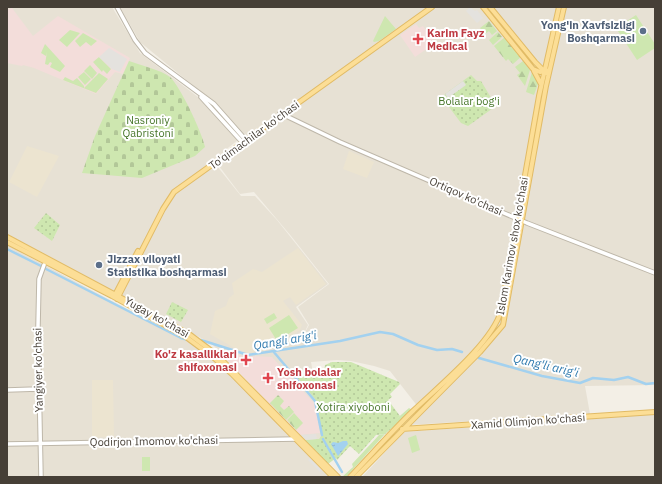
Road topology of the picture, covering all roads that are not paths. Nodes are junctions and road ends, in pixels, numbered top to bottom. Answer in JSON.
{"nodes":[{"id":1,"x":117,"y":7,"type":"edge"},
{"id":2,"x":428,"y":7,"type":"edge"},
{"id":3,"x":432,"y":7,"type":"edge"},
{"id":4,"x":483,"y":7,"type":"edge"},
{"id":5,"x":490,"y":7,"type":"edge"},
{"id":6,"x":559,"y":7,"type":"edge"},
{"id":7,"x":564,"y":7,"type":"edge"},
{"id":8,"x":505,"y":24,"type":"junction"},
{"id":9,"x":500,"y":28,"type":"junction"},
{"id":10,"x":547,"y":59,"type":"junction"},
{"id":11,"x":535,"y":62,"type":"junction"},
{"id":12,"x":551,"y":65,"type":"junction"},
{"id":13,"x":533,"y":69,"type":"junction"},
{"id":14,"x":544,"y":71,"type":"junction"},
{"id":15,"x":548,"y":79,"type":"junction"},
{"id":16,"x":541,"y":86,"type":"junction"},
{"id":17,"x":281,"y":114,"type":"junction"},
{"id":18,"x":246,"y":140,"type":"junction"},
{"id":19,"x":520,"y":220,"type":"junction"},
{"id":20,"x":7,"y":237,"type":"edge"},
{"id":21,"x":7,"y":242,"type":"edge"},
{"id":22,"x":44,"y":263,"type":"junction"},
{"id":23,"x":655,"y":273,"type":"edge"},
{"id":24,"x":116,"y":296,"type":"junction"},
{"id":25,"x":453,"y":376,"type":"junction"},
{"id":26,"x":38,"y":389,"type":"junction"},
{"id":27,"x":7,"y":390,"type":"edge"},
{"id":28,"x":655,"y":412,"type":"edge"},
{"id":29,"x":402,"y":429,"type":"junction"},
{"id":30,"x":299,"y":438,"type":"junction"},
{"id":31,"x":7,"y":444,"type":"edge"},
{"id":32,"x":40,"y":444,"type":"junction"},
{"id":33,"x":41,"y":477,"type":"edge"},
{"id":34,"x":333,"y":477,"type":"edge"},
{"id":35,"x":338,"y":477,"type":"edge"},
{"id":36,"x":350,"y":477,"type":"edge"},
{"id":37,"x":356,"y":477,"type":"edge"}],
"edges":[{"from":1,"to":18,"type":"street"},
{"from":2,"to":17,"type":"main road","name":"To'qimachilar ko'chasi"},
{"from":3,"to":17,"type":"main road","name":"To'qimachilar ko'chasi"},
{"from":4,"to":9,"type":"main road"},
{"from":5,"to":8,"type":"main road"},
{"from":6,"to":10,"type":"main road","name":"Islom Karimov shox ko'chasi"},
{"from":7,"to":12,"type":"main road","name":"Islom Karimov shox ko'chasi"},
{"from":8,"to":9,"type":"main road"},
{"from":8,"to":11,"type":"main road"},
{"from":9,"to":13,"type":"main road"},
{"from":10,"to":11,"type":"main road"},
{"from":10,"to":14,"type":"main road","name":"Islom Karimov shox ko'chasi"},
{"from":11,"to":14,"type":"main road"},
{"from":12,"to":14,"type":"main road"},
{"from":12,"to":15,"type":"main road","name":"Islom Karimov shox ko'chasi"},
{"from":13,"to":14,"type":"main road"},
{"from":13,"to":16,"type":"main road"},
{"from":14,"to":15,"type":"main road"},
{"from":14,"to":16,"type":"main road","name":"Islom Karimov shox ko'chasi"},
{"from":15,"to":19,"type":"main road","name":"Islom Karimov shox ko'chasi"},
{"from":16,"to":19,"type":"main road","name":"Islom Karimov shox ko'chasi"},
{"from":17,"to":18,"type":"main road","name":"To'qimachilar ko'chasi"},
{"from":17,"to":19,"type":"street","name":"Ortiqov ko'chasi"},
{"from":18,"to":24,"type":"main road","name":"To'qimachilar ko'chasi"},
{"from":19,"to":23,"type":"street","name":"Ortiqov ko'chasi"},
{"from":19,"to":25,"type":"main road","name":"Islom Karimov shox ko'chasi"},
{"from":20,"to":24,"type":"main road","name":"Yugay ko'chasi"},
{"from":21,"to":22,"type":"main road","name":"Yugay ko'chasi"},
{"from":22,"to":24,"type":"main road","name":"Yugay ko'chasi"},
{"from":22,"to":26,"type":"street","name":"Yangiyer ko'chasi"},
{"from":24,"to":30,"type":"main road","name":"Yugay ko'chasi"},
{"from":25,"to":29,"type":"main road","name":"Islom Karimov shox ko'chasi"},
{"from":25,"to":36,"type":"main road","name":"Islom Karimov shox ko'chasi"},
{"from":26,"to":27,"type":"street"},
{"from":26,"to":32,"type":"street","name":"Yangiyer ko'chasi"},
{"from":28,"to":29,"type":"main road","name":"Xamid Olimjon ko'chasi"},
{"from":29,"to":37,"type":"main road","name":"Islom Karimov shox ko'chasi"},
{"from":30,"to":32,"type":"street","name":"Qodirjon Imomov ko'chasi"},
{"from":30,"to":34,"type":"main road","name":"Yugay ko'chasi"},
{"from":30,"to":35,"type":"main road","name":"Yugay ko'chasi"},
{"from":31,"to":32,"type":"street","name":"Qodirjon Imomov ko'chasi"},
{"from":32,"to":33,"type":"street","name":"Yangiyer ko'chasi"}]}
